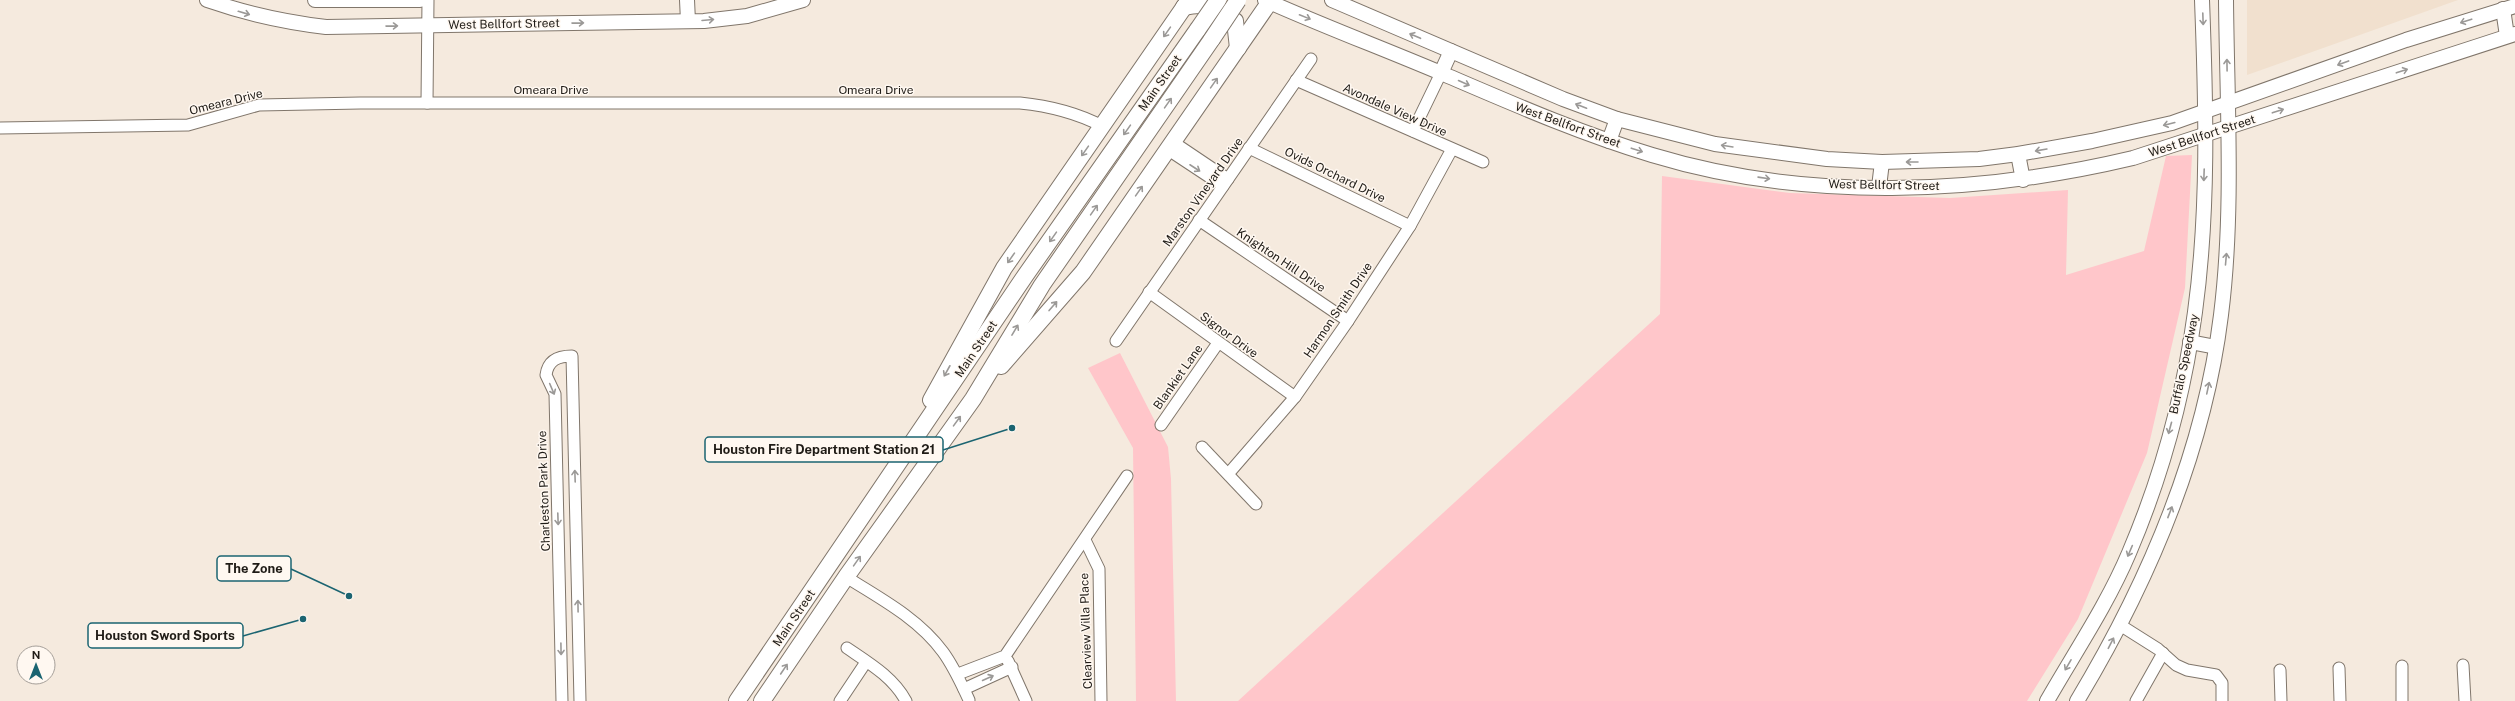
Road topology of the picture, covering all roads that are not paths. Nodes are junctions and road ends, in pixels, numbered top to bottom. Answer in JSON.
{"nodes":[{"id":1,"x":207,"y":0,"type":"edge"},
{"id":2,"x":315,"y":0,"type":"edge"},
{"id":3,"x":420,"y":0,"type":"edge"},
{"id":4,"x":428,"y":0,"type":"edge"},
{"id":5,"x":687,"y":0,"type":"edge"},
{"id":6,"x":803,"y":0,"type":"edge"},
{"id":7,"x":1218,"y":0,"type":"edge"},
{"id":8,"x":1238,"y":0,"type":"edge"},
{"id":9,"x":1332,"y":0,"type":"edge"},
{"id":10,"x":2202,"y":0,"type":"edge"},
{"id":11,"x":2226,"y":0,"type":"edge"},
{"id":12,"x":1268,"y":1,"type":"edge"},
{"id":13,"x":1186,"y":3,"type":"edge"},
{"id":14,"x":2509,"y":8,"type":"edge"},
{"id":15,"x":688,"y":21,"type":"junction"},
{"id":16,"x":427,"y":26,"type":"junction"},
{"id":17,"x":2511,"y":35,"type":"edge"},
{"id":18,"x":1238,"y":48,"type":"junction"},
{"id":19,"x":1451,"y":51,"type":"junction"},
{"id":20,"x":1311,"y":59,"type":"dead end"},
{"id":21,"x":1440,"y":73,"type":"junction"},
{"id":22,"x":1296,"y":80,"type":"junction"},
{"id":23,"x":427,"y":103,"type":"junction"},
{"id":24,"x":2227,"y":104,"type":"junction"},
{"id":25,"x":2206,"y":112,"type":"junction"},
{"id":26,"x":1617,"y":119,"type":"junction"},
{"id":27,"x":1102,"y":126,"type":"junction"},
{"id":28,"x":0,"y":128,"type":"edge"},
{"id":29,"x":2228,"y":128,"type":"junction"},
{"id":30,"x":1413,"y":131,"type":"junction"},
{"id":31,"x":2205,"y":136,"type":"junction"},
{"id":32,"x":1608,"y":141,"type":"junction"},
{"id":33,"x":1170,"y":146,"type":"junction"},
{"id":34,"x":1249,"y":148,"type":"junction"},
{"id":35,"x":1452,"y":149,"type":"junction"},
{"id":36,"x":2018,"y":154,"type":"junction"},
{"id":37,"x":1483,"y":162,"type":"dead end"},
{"id":38,"x":1882,"y":162,"type":"junction"},
{"id":39,"x":2023,"y":180,"type":"junction"},
{"id":40,"x":1225,"y":182,"type":"junction"},
{"id":41,"x":1879,"y":187,"type":"junction"},
{"id":42,"x":1199,"y":220,"type":"junction"},
{"id":43,"x":1410,"y":226,"type":"junction"},
{"id":44,"x":1149,"y":292,"type":"junction"},
{"id":45,"x":1348,"y":321,"type":"junction"},
{"id":46,"x":1116,"y":341,"type":"dead end"},
{"id":47,"x":2190,"y":342,"type":"junction"},
{"id":48,"x":1218,"y":343,"type":"junction"},
{"id":49,"x":2216,"y":347,"type":"junction"},
{"id":50,"x":1295,"y":397,"type":"junction"},
{"id":51,"x":973,"y":399,"type":"junction"},
{"id":52,"x":555,"y":419,"type":"junction"},
{"id":53,"x":574,"y":419,"type":"junction"},
{"id":54,"x":1161,"y":425,"type":"dead end"},
{"id":55,"x":1202,"y":447,"type":"dead end"},
{"id":56,"x":1229,"y":473,"type":"junction"},
{"id":57,"x":1127,"y":476,"type":"dead end"},
{"id":58,"x":880,"y":492,"type":"junction"},
{"id":59,"x":1256,"y":504,"type":"dead end"},
{"id":60,"x":1085,"y":540,"type":"junction"},
{"id":61,"x":560,"y":561,"type":"junction"},
{"id":62,"x":577,"y":561,"type":"junction"},
{"id":63,"x":846,"y":576,"type":"junction"},
{"id":64,"x":2112,"y":588,"type":"junction"},
{"id":65,"x":2134,"y":598,"type":"junction"},
{"id":66,"x":2120,"y":625,"type":"junction"},
{"id":67,"x":847,"y":648,"type":"dead end"},
{"id":68,"x":2163,"y":653,"type":"junction"},
{"id":69,"x":1005,"y":656,"type":"junction"},
{"id":70,"x":866,"y":662,"type":"junction"},
{"id":71,"x":2463,"y":665,"type":"dead end"},
{"id":72,"x":2402,"y":666,"type":"dead end"},
{"id":73,"x":1012,"y":667,"type":"junction"},
{"id":74,"x":2339,"y":668,"type":"dead end"},
{"id":75,"x":2280,"y":670,"type":"dead end"},
{"id":76,"x":958,"y":674,"type":"junction"},
{"id":77,"x":964,"y":689,"type":"junction"},
{"id":78,"x":969,"y":700,"type":"edge"},
{"id":79,"x":562,"y":701,"type":"edge"},
{"id":80,"x":580,"y":701,"type":"edge"},
{"id":81,"x":737,"y":701,"type":"edge"},
{"id":82,"x":762,"y":701,"type":"edge"},
{"id":83,"x":840,"y":701,"type":"edge"},
{"id":84,"x":906,"y":701,"type":"edge"},
{"id":85,"x":1026,"y":701,"type":"edge"},
{"id":86,"x":1101,"y":701,"type":"edge"},
{"id":87,"x":2047,"y":701,"type":"edge"},
{"id":88,"x":2077,"y":701,"type":"edge"},
{"id":89,"x":2136,"y":701,"type":"edge"},
{"id":90,"x":2222,"y":701,"type":"edge"},
{"id":91,"x":2281,"y":701,"type":"edge"},
{"id":92,"x":2340,"y":701,"type":"edge"},
{"id":93,"x":2402,"y":701,"type":"edge"},
{"id":94,"x":2465,"y":701,"type":"edge"}],
"edges":[{"from":1,"to":16,"type":"main road","name":"West Bellfort Street","one_way":true},
{"from":2,"to":3,"type":"main road"},
{"from":4,"to":16,"type":"street"},
{"from":5,"to":15,"type":"main road"},
{"from":15,"to":6,"type":"main road","name":"West Bellfort Street","one_way":true},
{"from":7,"to":58,"type":"highway","name":"Main Street","one_way":true,"bridge":true},
{"from":51,"to":8,"type":"highway","name":"Main Street","one_way":true,"bridge":true},
{"from":19,"to":9,"type":"main road","name":"West Bellfort Street","one_way":true},
{"from":10,"to":25,"type":"main road","name":"Buffalo Speedway","one_way":true},
{"from":24,"to":11,"type":"main road","one_way":true},
{"from":12,"to":18,"type":"highway"},
{"from":12,"to":21,"type":"main road","name":"West Bellfort Street","one_way":true},
{"from":13,"to":18,"type":"highway"},
{"from":13,"to":27,"type":"highway","one_way":true},
{"from":14,"to":17,"type":"main road"},
{"from":14,"to":24,"type":"main road","name":"West Bellfort Street","one_way":true},
{"from":16,"to":15,"type":"main road","name":"West Bellfort Street","one_way":true},
{"from":16,"to":23,"type":"street"},
{"from":29,"to":17,"type":"main road","name":"West Bellfort Street","one_way":true},
{"from":33,"to":18,"type":"highway","one_way":true},
{"from":19,"to":21,"type":"main road"},
{"from":26,"to":19,"type":"main road","name":"West Bellfort Street","one_way":true},
{"from":20,"to":22,"type":"street","name":"Marston Vineyard Drive"},
{"from":21,"to":30,"type":"street"},
{"from":21,"to":32,"type":"main road","name":"West Bellfort Street","one_way":true},
{"from":22,"to":30,"type":"street","name":"Avondale View Drive"},
{"from":22,"to":34,"type":"street","name":"Marston Vineyard Drive"},
{"from":23,"to":27,"type":"street","name":"Omeara Drive"},
{"from":23,"to":28,"type":"street","name":"Omeara Drive"},
{"from":24,"to":25,"type":"main road","name":"West Bellfort Street"},
{"from":24,"to":29,"type":"main road"},
{"from":25,"to":31,"type":"main road","name":"Buffalo Speedway"},
{"from":25,"to":36,"type":"main road","name":"West Bellfort Street","one_way":true},
{"from":26,"to":32,"type":"main road"},
{"from":38,"to":26,"type":"main road","name":"West Bellfort Street","one_way":true},
{"from":27,"to":58,"type":"highway","one_way":true},
{"from":29,"to":31,"type":"main road","name":"West Bellfort Street"},
{"from":49,"to":29,"type":"main road","one_way":true},
{"from":30,"to":35,"type":"street","name":"Avondale View Drive"},
{"from":31,"to":39,"type":"main road","name":"West Bellfort Street"},
{"from":31,"to":47,"type":"main road","name":"Buffalo Speedway","one_way":true},
{"from":32,"to":41,"type":"main road","name":"West Bellfort Street","one_way":true},
{"from":33,"to":40,"type":"street"},
{"from":51,"to":33,"type":"highway","one_way":true},
{"from":34,"to":40,"type":"street","name":"Marston Vineyard Drive"},
{"from":34,"to":43,"type":"street","name":"Ovids Orchard Drive"},
{"from":35,"to":37,"type":"street","name":"Avondale View Drive"},
{"from":35,"to":43,"type":"street","name":"Harmon Smith Drive"},
{"from":36,"to":38,"type":"main road","name":"West Bellfort Street","one_way":true},
{"from":36,"to":39,"type":"main road"},
{"from":38,"to":41,"type":"main road"},
{"from":39,"to":41,"type":"main road","name":"West Bellfort Street"},
{"from":40,"to":42,"type":"street","name":"Marston Vineyard Drive"},
{"from":42,"to":44,"type":"street","name":"Marston Vineyard Drive"},
{"from":42,"to":45,"type":"street","name":"Knighton Hill Drive"},
{"from":43,"to":45,"type":"street","name":"Harmon Smith Drive"},
{"from":44,"to":46,"type":"street","name":"Marston Vineyard Drive"},
{"from":44,"to":48,"type":"street","name":"Signor Drive"},
{"from":45,"to":50,"type":"street","name":"Harmon Smith Drive"},
{"from":47,"to":49,"type":"main road"},
{"from":47,"to":64,"type":"main road","name":"Buffalo Speedway","one_way":true},
{"from":48,"to":50,"type":"street","name":"Signor Drive"},
{"from":48,"to":54,"type":"street","name":"Blankiet Lane"},
{"from":65,"to":49,"type":"main road","one_way":true},
{"from":50,"to":56,"type":"street","name":"Harmon Smith Drive"},
{"from":63,"to":51,"type":"highway","name":"Main Street","one_way":true},
{"from":52,"to":53,"type":"street","name":"Charleston Park Drive"},
{"from":53,"to":52,"type":"street","name":"Charleston Park Drive","one_way":true},
{"from":52,"to":61,"type":"street","name":"Charleston Park Drive","one_way":true},
{"from":62,"to":53,"type":"street","name":"Charleston Park Drive","one_way":true},
{"from":55,"to":56,"type":"street"},
{"from":56,"to":59,"type":"street"},
{"from":57,"to":60,"type":"street","name":"Clearview Villa Place"},
{"from":58,"to":81,"type":"highway","name":"Main Street"},
{"from":60,"to":69,"type":"street","name":"Clearview Villa Place"},
{"from":60,"to":86,"type":"street","name":"Clearview Villa Place"},
{"from":61,"to":62,"type":"street","name":"Charleston Park Drive"},
{"from":61,"to":79,"type":"street","name":"Charleston Park Drive","one_way":true},
{"from":80,"to":62,"type":"street","name":"Charleston Park Drive","one_way":true},
{"from":63,"to":76,"type":"street"},
{"from":82,"to":63,"type":"highway","name":"Main Street","one_way":true},
{"from":64,"to":65,"type":"main road"},
{"from":64,"to":87,"type":"main road","name":"Buffalo Speedway","one_way":true},
{"from":65,"to":66,"type":"main road"},
{"from":66,"to":68,"type":"street"},
{"from":88,"to":66,"type":"main road","one_way":true},
{"from":67,"to":70,"type":"street"},
{"from":68,"to":89,"type":"street"},
{"from":68,"to":90,"type":"street"},
{"from":69,"to":73,"type":"street"},
{"from":69,"to":76,"type":"street"},
{"from":70,"to":83,"type":"street"},
{"from":70,"to":84,"type":"street"},
{"from":71,"to":94,"type":"street"},
{"from":72,"to":93,"type":"street"},
{"from":77,"to":73,"type":"street","one_way":true},
{"from":73,"to":85,"type":"street"},
{"from":74,"to":92,"type":"street"},
{"from":75,"to":91,"type":"street"},
{"from":76,"to":77,"type":"street"},
{"from":77,"to":78,"type":"street"}]}
